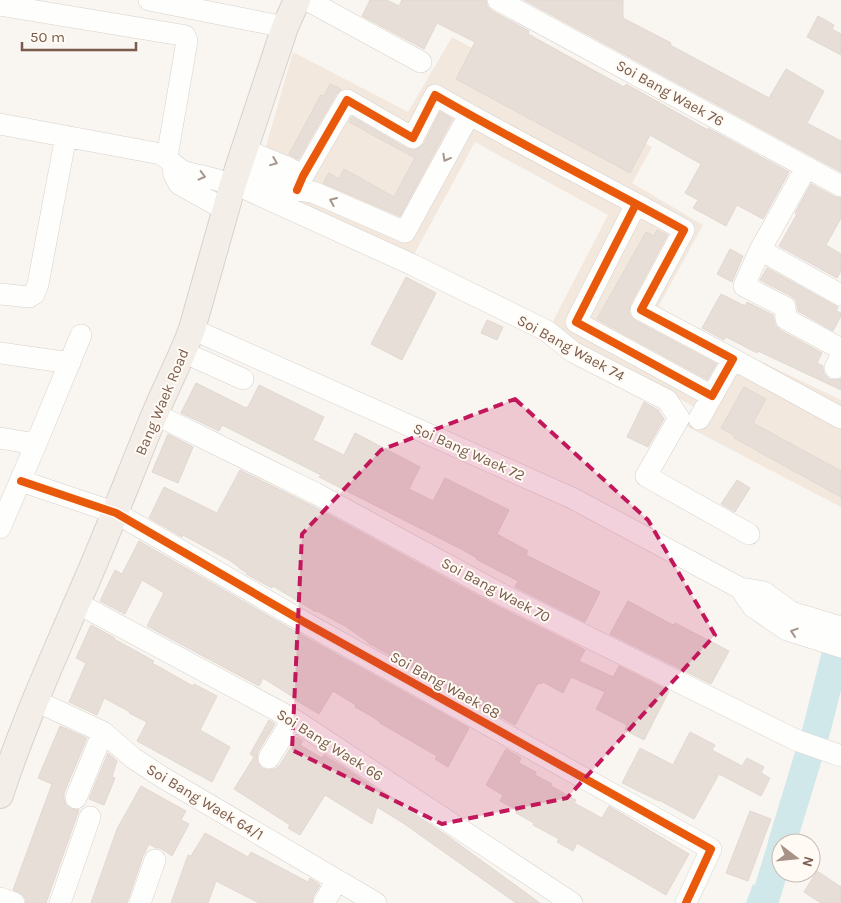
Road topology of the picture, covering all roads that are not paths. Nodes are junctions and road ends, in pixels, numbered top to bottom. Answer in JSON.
{"nodes":[{"id":1,"x":149,"y":0,"type":"edge"},
{"id":2,"x":297,"y":0,"type":"edge"},
{"id":3,"x":306,"y":0,"type":"edge"},
{"id":4,"x":498,"y":0,"type":"edge"},
{"id":5,"x":0,"y":5,"type":"edge"},
{"id":6,"x":234,"y":8,"type":"edge"},
{"id":7,"x":285,"y":27,"type":"junction"},
{"id":8,"x":421,"y":62,"type":"dead end"},
{"id":9,"x":469,"y":115,"type":"junction"},
{"id":10,"x":0,"y":124,"type":"edge"},
{"id":11,"x":66,"y":136,"type":"junction"},
{"id":12,"x":170,"y":160,"type":"junction"},
{"id":13,"x":239,"y":166,"type":"junction"},
{"id":14,"x":806,"y":168,"type":"junction"},
{"id":15,"x":300,"y":183,"type":"junction"},
{"id":16,"x":841,"y":186,"type":"edge"},
{"id":17,"x":636,"y":204,"type":"junction"},
{"id":18,"x":226,"y":210,"type":"junction"},
{"id":19,"x":760,"y":250,"type":"junction"},
{"id":20,"x":0,"y":294,"type":"edge"},
{"id":21,"x":841,"y":295,"type":"edge"},
{"id":22,"x":81,"y":335,"type":"dead end"},
{"id":23,"x":188,"y":341,"type":"junction"},
{"id":24,"x":0,"y":353,"type":"edge"},
{"id":25,"x":839,"y":358,"type":"edge"},
{"id":26,"x":733,"y":359,"type":"junction"},
{"id":27,"x":70,"y":363,"type":"junction"},
{"id":28,"x":243,"y":379,"type":"dead end"},
{"id":29,"x":155,"y":414,"type":"junction"},
{"id":30,"x":841,"y":418,"type":"edge"},
{"id":31,"x":0,"y":438,"type":"edge"},
{"id":32,"x":36,"y":444,"type":"junction"},
{"id":33,"x":21,"y":481,"type":"junction"},
{"id":34,"x":116,"y":513,"type":"junction"},
{"id":35,"x":0,"y":528,"type":"edge"},
{"id":36,"x":749,"y":534,"type":"dead end"},
{"id":37,"x":758,"y":600,"type":"junction"},
{"id":38,"x":77,"y":603,"type":"junction"},
{"id":39,"x":841,"y":626,"type":"edge"},
{"id":40,"x":841,"y":647,"type":"edge"},
{"id":41,"x":34,"y":700,"type":"junction"},
{"id":42,"x":293,"y":719,"type":"junction"},
{"id":43,"x":103,"y":732,"type":"junction"},
{"id":44,"x":841,"y":756,"type":"edge"},
{"id":45,"x":6,"y":758,"type":"edge"},
{"id":46,"x":269,"y":758,"type":"dead end"},
{"id":47,"x":0,"y":795,"type":"edge"},
{"id":48,"x":76,"y":798,"type":"dead end"},
{"id":49,"x":90,"y":817,"type":"dead end"},
{"id":50,"x":155,"y":860,"type":"dead end"},
{"id":51,"x":337,"y":880,"type":"junction"},
{"id":52,"x":0,"y":898,"type":"edge"},
{"id":53,"x":14,"y":903,"type":"edge"},
{"id":54,"x":60,"y":903,"type":"edge"},
{"id":55,"x":140,"y":903,"type":"edge"},
{"id":56,"x":324,"y":903,"type":"edge"},
{"id":57,"x":376,"y":903,"type":"edge"},
{"id":58,"x":572,"y":903,"type":"edge"},
{"id":59,"x":686,"y":903,"type":"edge"}],
"edges":[{"from":1,"to":6,"type":"street"},
{"from":2,"to":7,"type":"main road","name":"Bang Waek Road"},
{"from":3,"to":8,"type":"street"},
{"from":4,"to":14,"type":"street","name":"Soi Bang Waek 76"},
{"from":5,"to":12,"type":"street"},
{"from":6,"to":7,"type":"street"},
{"from":7,"to":13,"type":"main road","name":"Bang Waek Road"},
{"from":9,"to":15,"type":"street","one_way":true},
{"from":9,"to":15,"type":"street"},
{"from":9,"to":17,"type":"street"},
{"from":10,"to":11,"type":"street"},
{"from":11,"to":12,"type":"street"},
{"from":11,"to":20,"type":"street"},
{"from":12,"to":13,"type":"street","one_way":true},
{"from":12,"to":18,"type":"street"},
{"from":13,"to":15,"type":"street"},
{"from":13,"to":18,"type":"main road","name":"Bang Waek Road"},
{"from":13,"to":36,"type":"street","name":"Soi Bang Waek 74"},
{"from":14,"to":16,"type":"street","name":"Soi Bang Waek 76"},
{"from":14,"to":19,"type":"street"},
{"from":17,"to":26,"type":"street"},
{"from":17,"to":26,"type":"street"},
{"from":18,"to":23,"type":"main road","name":"Bang Waek Road"},
{"from":19,"to":21,"type":"street"},
{"from":19,"to":25,"type":"street"},
{"from":22,"to":27,"type":"street"},
{"from":23,"to":28,"type":"street"},
{"from":23,"to":29,"type":"main road","name":"Bang Waek Road"},
{"from":23,"to":37,"type":"street","name":"Soi Bang Waek 72"},
{"from":24,"to":27,"type":"street"},
{"from":26,"to":30,"type":"street"},
{"from":27,"to":32,"type":"street"},
{"from":29,"to":34,"type":"main road","name":"Bang Waek Road"},
{"from":29,"to":44,"type":"street","name":"Soi Bang Waek 70"},
{"from":31,"to":32,"type":"street"},
{"from":32,"to":33,"type":"street"},
{"from":33,"to":34,"type":"street"},
{"from":33,"to":35,"type":"street"},
{"from":34,"to":38,"type":"main road","name":"Bang Waek Road"},
{"from":34,"to":59,"type":"street","name":"Soi Bang Waek 68"},
{"from":37,"to":39,"type":"street"},
{"from":40,"to":37,"type":"street","one_way":true},
{"from":38,"to":41,"type":"main road","name":"Bang Waek Road"},
{"from":38,"to":42,"type":"street","name":"Soi Bang Waek 66"},
{"from":41,"to":43,"type":"street","name":"Soi Bang Waek 64/1"},
{"from":41,"to":45,"type":"main road","name":"Bang Waek Road"},
{"from":42,"to":46,"type":"street"},
{"from":42,"to":58,"type":"street","name":"Soi Bang Waek 66"},
{"from":43,"to":48,"type":"street"},
{"from":43,"to":51,"type":"street","name":"Soi Bang Waek 64/1"},
{"from":45,"to":47,"type":"main road","name":"Bang Waek Road"},
{"from":49,"to":54,"type":"street"},
{"from":50,"to":55,"type":"street"},
{"from":51,"to":56,"type":"street"},
{"from":51,"to":57,"type":"street","name":"Soi Bang Waek 64/1"},
{"from":52,"to":53,"type":"street"}]}
